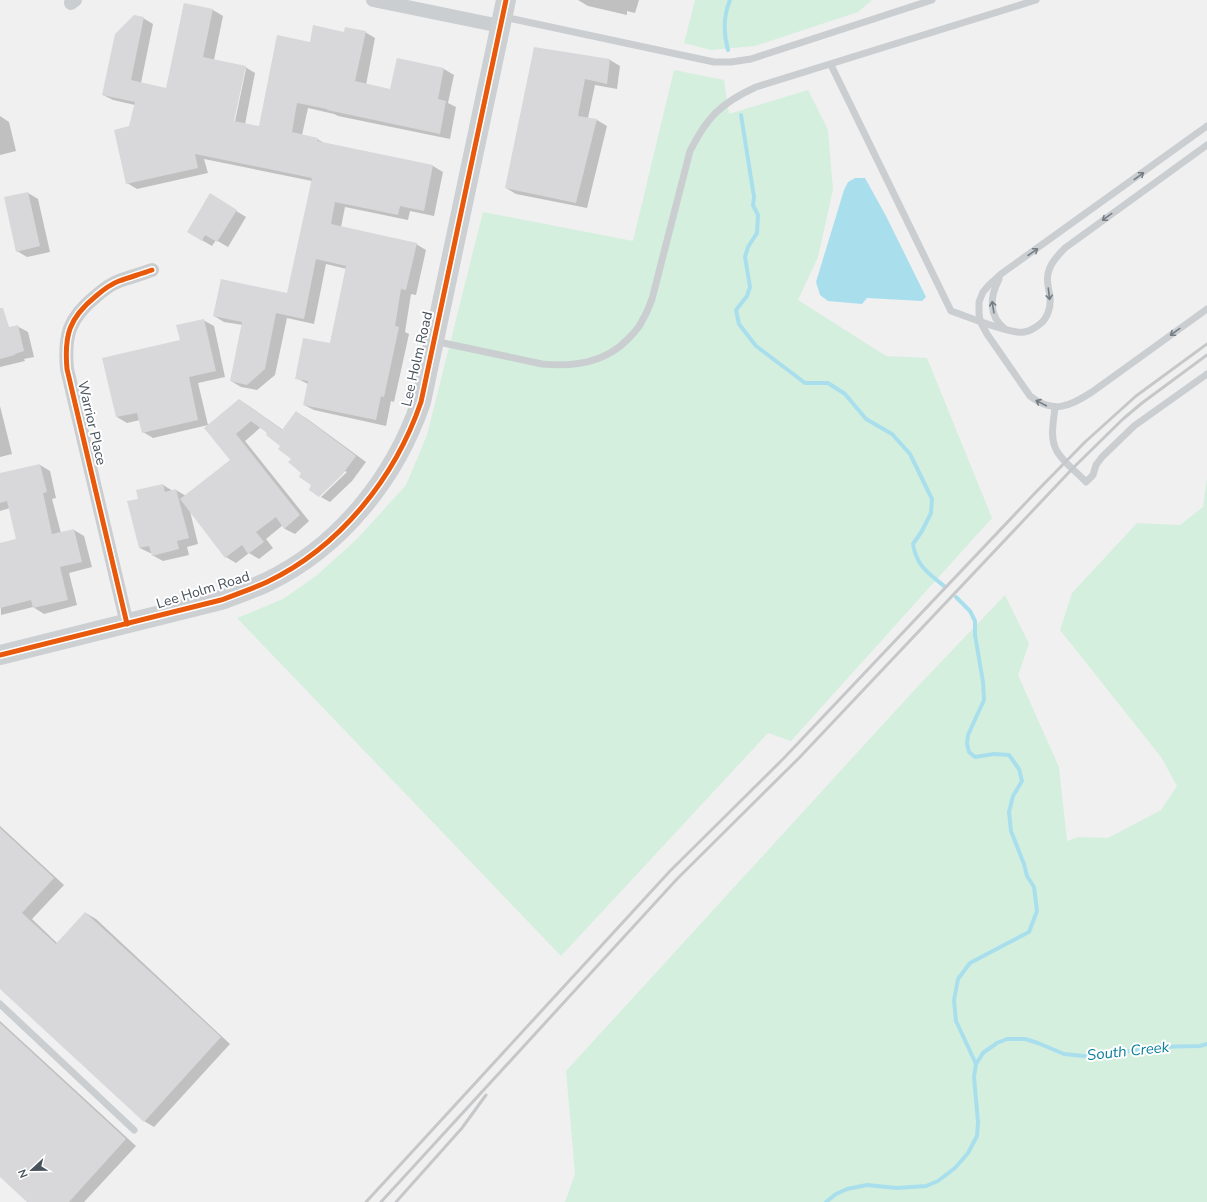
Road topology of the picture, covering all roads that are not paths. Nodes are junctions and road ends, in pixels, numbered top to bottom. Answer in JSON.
{"nodes":[{"id":1,"x":373,"y":0,"type":"edge"},
{"id":2,"x":932,"y":0,"type":"edge"},
{"id":3,"x":1036,"y":0,"type":"edge"},
{"id":4,"x":503,"y":14,"type":"edge"},
{"id":5,"x":831,"y":65,"type":"junction"},
{"id":6,"x":1207,"y":126,"type":"edge"},
{"id":7,"x":1207,"y":145,"type":"edge"},
{"id":8,"x":152,"y":270,"type":"dead end"},
{"id":9,"x":1001,"y":274,"type":"junction"},
{"id":10,"x":1207,"y":309,"type":"edge"},
{"id":11,"x":980,"y":321,"type":"junction"},
{"id":12,"x":1012,"y":332,"type":"junction"},
{"id":13,"x":434,"y":341,"type":"junction"},
{"id":14,"x":1207,"y":374,"type":"edge"},
{"id":15,"x":1055,"y":407,"type":"junction"},
{"id":16,"x":127,"y":624,"type":"junction"},
{"id":17,"x":0,"y":655,"type":"edge"},
{"id":18,"x":0,"y":1004,"type":"edge"},
{"id":19,"x":134,"y":1130,"type":"dead end"}],
"edges":[{"from":1,"to":4,"type":"street"},
{"from":2,"to":4,"type":"lane"},
{"from":3,"to":5,"type":"lane"},
{"from":4,"to":13,"type":"street","name":"Lee Holm Road"},
{"from":5,"to":11,"type":"lane"},
{"from":5,"to":13,"type":"lane"},
{"from":9,"to":6,"type":"lane","one_way":true},
{"from":7,"to":12,"type":"lane","one_way":true},
{"from":8,"to":16,"type":"street","name":"Warrior Place"},
{"from":9,"to":11,"type":"lane"},
{"from":12,"to":9,"type":"lane","one_way":true},
{"from":10,"to":15,"type":"lane","one_way":true},
{"from":11,"to":12,"type":"lane"},
{"from":15,"to":11,"type":"lane","one_way":true},
{"from":13,"to":16,"type":"street","name":"Lee Holm Road"},
{"from":14,"to":15,"type":"lane"},
{"from":16,"to":17,"type":"street","name":"Lee Holm Road"},
{"from":18,"to":19,"type":"lane"}]}
